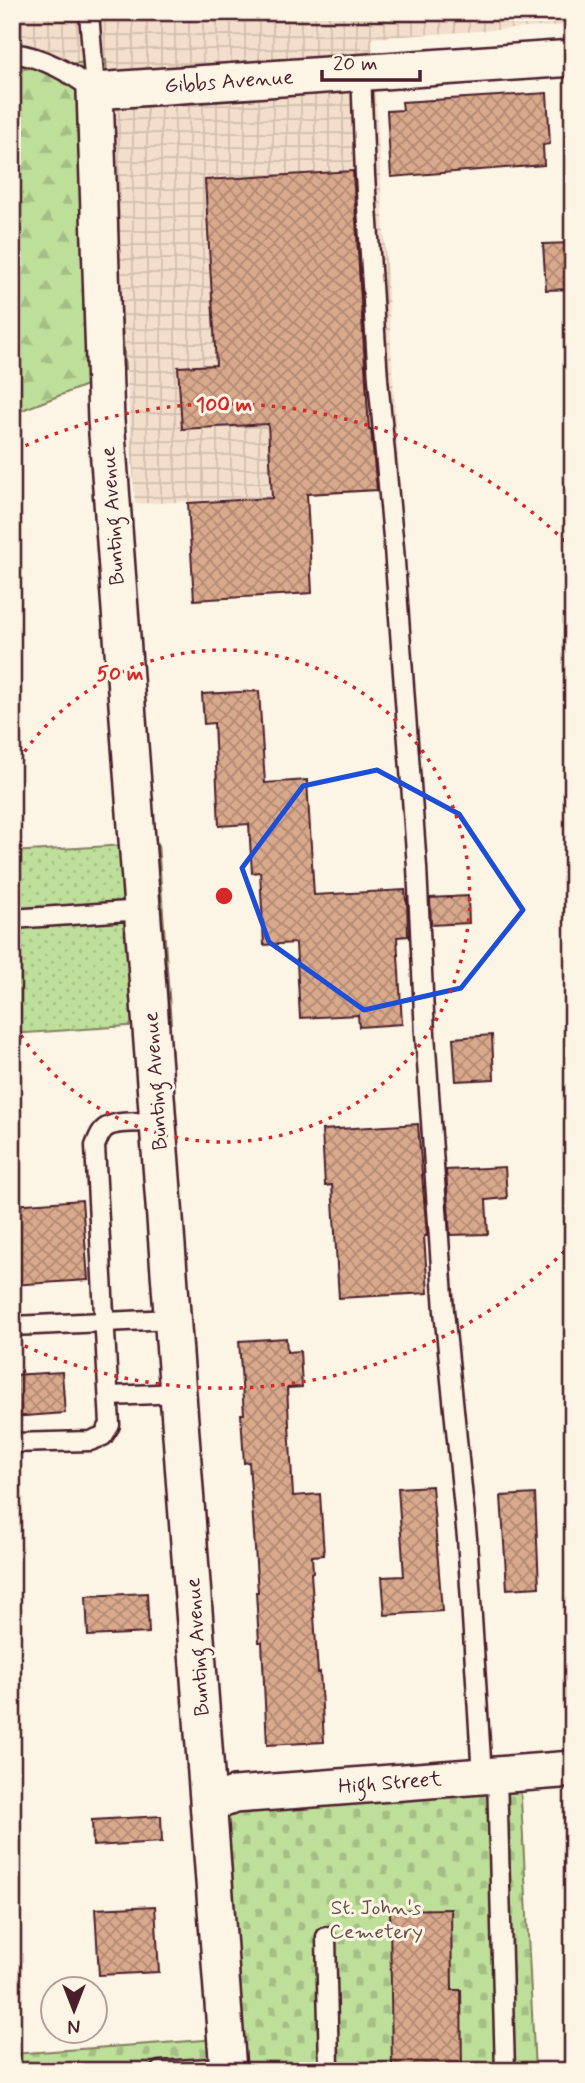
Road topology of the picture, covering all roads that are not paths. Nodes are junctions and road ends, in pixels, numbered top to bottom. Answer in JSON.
{"nodes":[{"id":1,"x":89,"y":12,"type":"edge"},
{"id":2,"x":12,"y":52,"type":"edge"},
{"id":3,"x":573,"y":58,"type":"edge"},
{"id":4,"x":360,"y":72,"type":"junction"},
{"id":5,"x":94,"y":91,"type":"junction"},
{"id":6,"x":143,"y":910,"type":"junction"},
{"id":7,"x":12,"y":919,"type":"edge"},
{"id":8,"x":159,"y":1122,"type":"junction"},
{"id":9,"x":173,"y":1319,"type":"junction"},
{"id":10,"x":105,"y":1322,"type":"junction"},
{"id":11,"x":12,"y":1326,"type":"edge"},
{"id":12,"x":179,"y":1393,"type":"junction"},
{"id":13,"x":110,"y":1396,"type":"junction"},
{"id":14,"x":12,"y":1443,"type":"edge"},
{"id":15,"x":573,"y":1769,"type":"edge"},
{"id":16,"x":490,"y":1775,"type":"junction"},
{"id":17,"x":210,"y":1804,"type":"junction"},
{"id":18,"x":326,"y":1937,"type":"dead end"},
{"id":19,"x":228,"y":2069,"type":"edge"},
{"id":20,"x":160,"y":2071,"type":"edge"},
{"id":21,"x":326,"y":2071,"type":"edge"},
{"id":22,"x":505,"y":2071,"type":"edge"}],
"edges":[{"from":1,"to":5,"type":"lane"},
{"from":2,"to":5,"type":"lane"},
{"from":3,"to":4,"type":"street","name":"Gibbs Avenue"},
{"from":4,"to":5,"type":"street","name":"Gibbs Avenue"},
{"from":4,"to":16,"type":"lane"},
{"from":5,"to":6,"type":"street","name":"Bunting Avenue"},
{"from":6,"to":7,"type":"lane"},
{"from":6,"to":8,"type":"street","name":"Bunting Avenue"},
{"from":8,"to":9,"type":"street","name":"Bunting Avenue"},
{"from":8,"to":10,"type":"lane"},
{"from":9,"to":10,"type":"lane"},
{"from":9,"to":12,"type":"street","name":"Bunting Avenue"},
{"from":10,"to":11,"type":"lane"},
{"from":10,"to":13,"type":"lane"},
{"from":12,"to":13,"type":"lane"},
{"from":12,"to":17,"type":"street","name":"Bunting Avenue"},
{"from":13,"to":14,"type":"lane"},
{"from":15,"to":16,"type":"street","name":"High Street"},
{"from":16,"to":17,"type":"street","name":"High Street"},
{"from":16,"to":22,"type":"lane"},
{"from":17,"to":19,"type":"street","name":"Bunting Avenue"},
{"from":18,"to":21,"type":"lane"},
{"from":19,"to":20,"type":"lane"}]}
